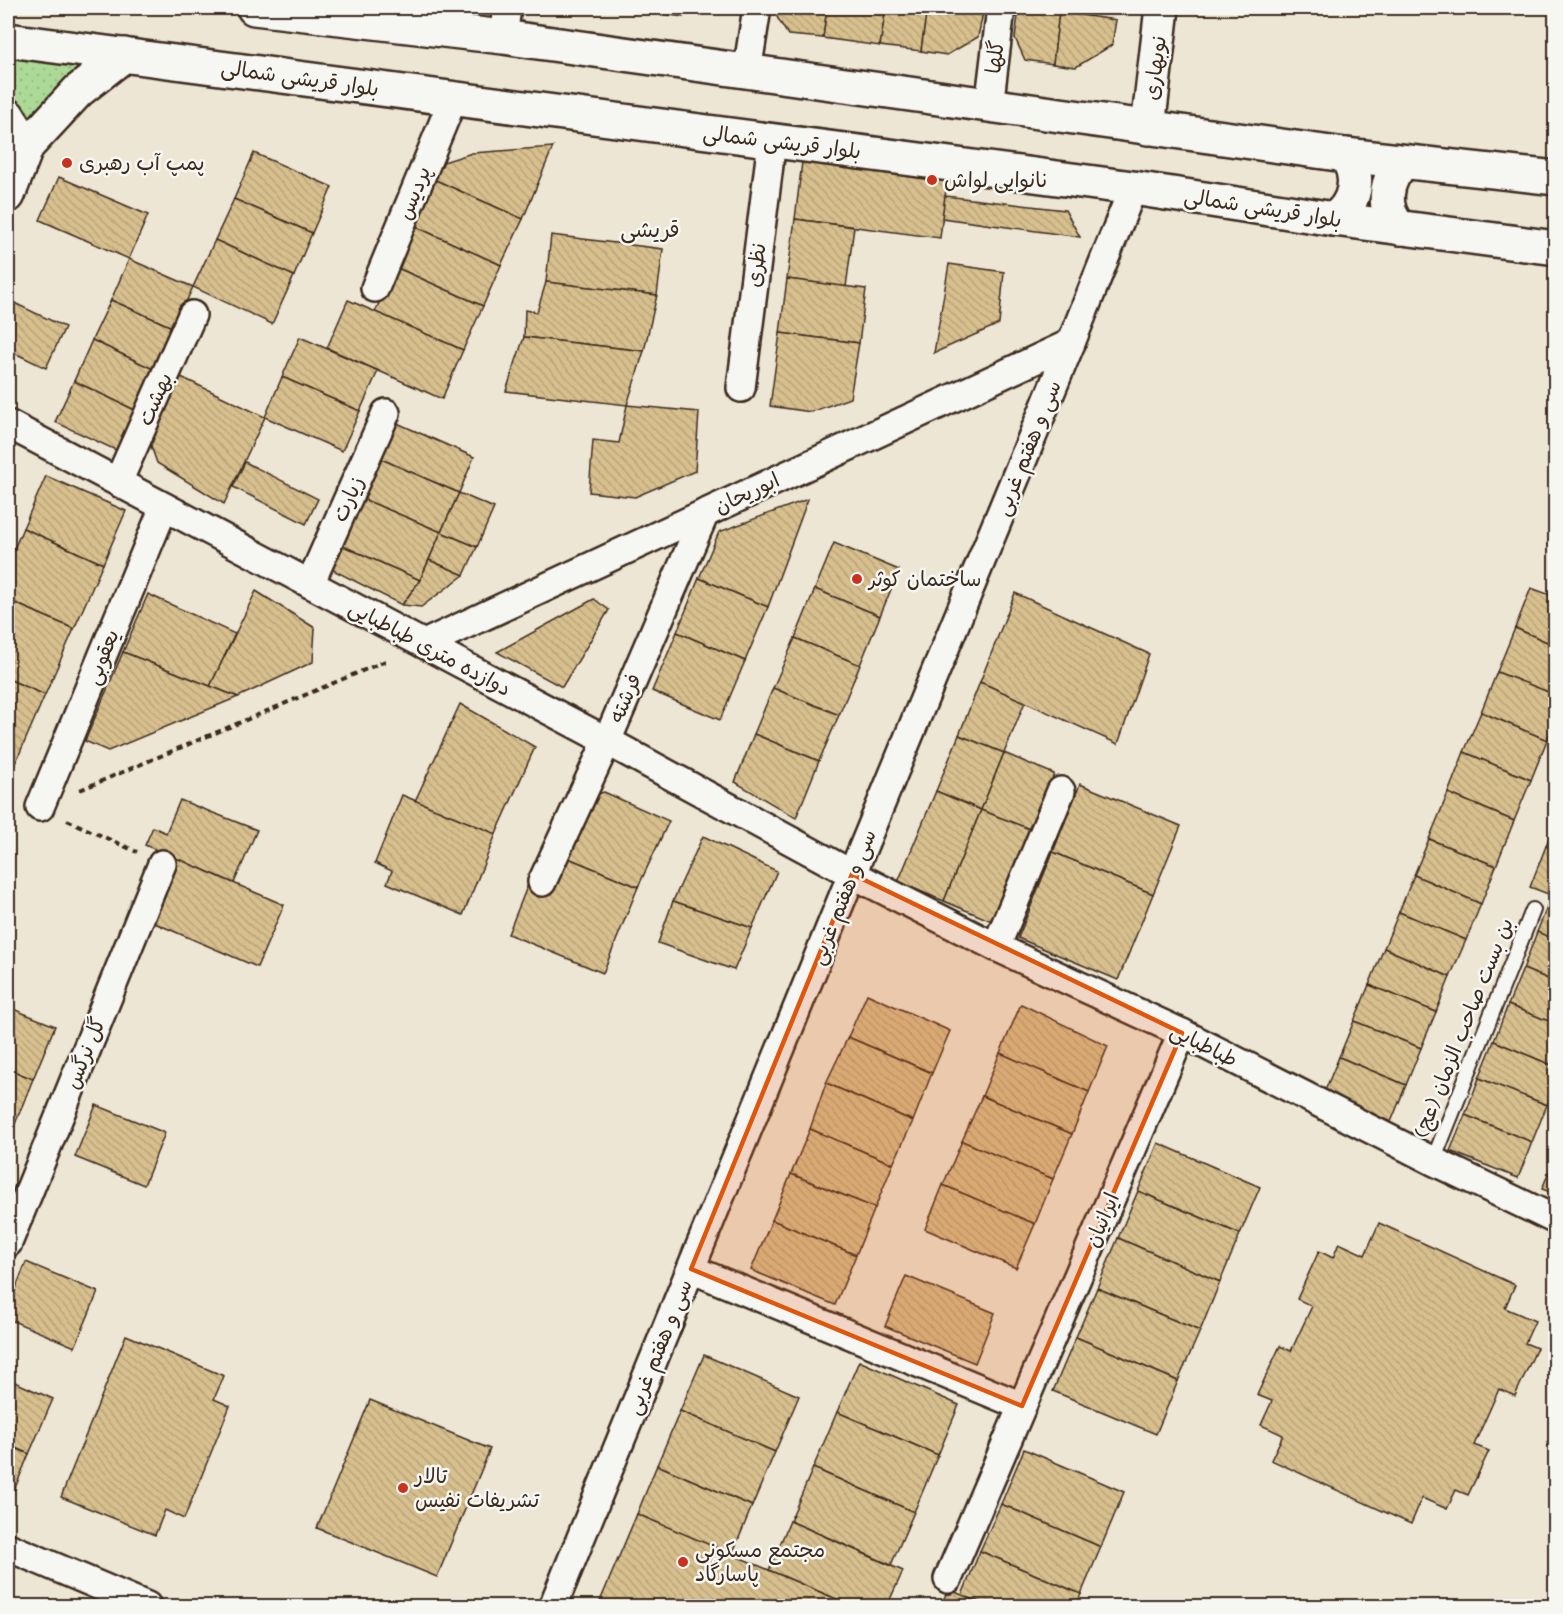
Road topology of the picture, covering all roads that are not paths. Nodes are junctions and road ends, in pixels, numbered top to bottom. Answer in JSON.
{"nodes":[{"id":1,"x":264,"y":8,"type":"edge"},
{"id":2,"x":757,"y":8,"type":"edge"},
{"id":3,"x":1001,"y":8,"type":"edge"},
{"id":4,"x":1162,"y":8,"type":"edge"},
{"id":5,"x":505,"y":22,"type":"edge"},
{"id":6,"x":8,"y":40,"type":"edge"},
{"id":7,"x":124,"y":55,"type":"junction"},
{"id":8,"x":747,"y":72,"type":"junction"},
{"id":9,"x":453,"y":99,"type":"junction"},
{"id":10,"x":989,"y":107,"type":"junction"},
{"id":11,"x":8,"y":116,"type":"edge"},
{"id":12,"x":1148,"y":128,"type":"junction"},
{"id":13,"x":772,"y":141,"type":"junction"},
{"id":14,"x":27,"y":146,"type":"junction"},
{"id":15,"x":1345,"y":155,"type":"junction"},
{"id":16,"x":1404,"y":162,"type":"junction"},
{"id":17,"x":1556,"y":178,"type":"edge"},
{"id":18,"x":1133,"y":188,"type":"junction"},
{"id":19,"x":8,"y":195,"type":"edge"},
{"id":20,"x":1334,"y":219,"type":"junction"},
{"id":21,"x":1400,"y":228,"type":"junction"},
{"id":22,"x":1556,"y":248,"type":"edge"},
{"id":23,"x":375,"y":288,"type":"dead end"},
{"id":24,"x":192,"y":315,"type":"dead end"},
{"id":25,"x":1071,"y":343,"type":"junction"},
{"id":26,"x":741,"y":388,"type":"dead end"},
{"id":27,"x":386,"y":413,"type":"dead end"},
{"id":28,"x":8,"y":424,"type":"edge"},
{"id":29,"x":118,"y":482,"type":"junction"},
{"id":30,"x":164,"y":507,"type":"junction"},
{"id":31,"x":705,"y":513,"type":"junction"},
{"id":32,"x":310,"y":584,"type":"junction"},
{"id":33,"x":424,"y":644,"type":"junction"},
{"id":34,"x":607,"y":741,"type":"junction"},
{"id":35,"x":1061,"y":791,"type":"dead end"},
{"id":36,"x":40,"y":807,"type":"road end"},
{"id":37,"x":162,"y":864,"type":"road end"},
{"id":38,"x":852,"y":874,"type":"junction"},
{"id":39,"x":542,"y":882,"type":"dead end"},
{"id":40,"x":1533,"y":910,"type":"dead end"},
{"id":41,"x":996,"y":947,"type":"junction"},
{"id":42,"x":1182,"y":1033,"type":"junction"},
{"id":43,"x":1433,"y":1161,"type":"junction"},
{"id":44,"x":1556,"y":1220,"type":"edge"},
{"id":45,"x":8,"y":1243,"type":"edge"},
{"id":46,"x":691,"y":1269,"type":"junction"},
{"id":47,"x":1022,"y":1406,"type":"junction"},
{"id":48,"x":8,"y":1547,"type":"edge"},
{"id":49,"x":948,"y":1579,"type":"dead end"},
{"id":50,"x":147,"y":1606,"type":"edge"},
{"id":51,"x":553,"y":1606,"type":"edge"}],
"edges":[{"from":1,"to":5,"type":"main road"},
{"from":2,"to":8,"type":"street"},
{"from":3,"to":10,"type":"street","name":"گلها"},
{"from":4,"to":12,"type":"main road","name":"نوبهاری"},
{"from":5,"to":8,"type":"main road"},
{"from":6,"to":7,"type":"main road","name":"بلوار قریشی شمالی"},
{"from":7,"to":9,"type":"main road","name":"بلوار قریشی شمالی"},
{"from":7,"to":14,"type":"main road"},
{"from":8,"to":10,"type":"main road"},
{"from":9,"to":13,"type":"main road","name":"بلوار قریشی شمالی"},
{"from":9,"to":23,"type":"street","name":"پردیس"},
{"from":10,"to":12,"type":"main road"},
{"from":11,"to":14,"type":"main road"},
{"from":12,"to":15,"type":"main road"},
{"from":13,"to":18,"type":"main road","name":"بلوار قریشی شمالی"},
{"from":13,"to":26,"type":"street","name":"نظری"},
{"from":14,"to":19,"type":"main road"},
{"from":15,"to":16,"type":"main road"},
{"from":15,"to":20,"type":"main road"},
{"from":16,"to":17,"type":"main road"},
{"from":16,"to":21,"type":"main road"},
{"from":18,"to":20,"type":"main road","name":"بلوار قریشی شمالی"},
{"from":18,"to":25,"type":"street","name":"سی و هفتم غربی"},
{"from":20,"to":21,"type":"main road","name":"بلوار قریشی شمالی"},
{"from":21,"to":22,"type":"main road","name":"بلوار قریشی شمالی"},
{"from":24,"to":29,"type":"street","name":"بهشت"},
{"from":25,"to":31,"type":"street","name":"ابوریحان"},
{"from":25,"to":38,"type":"street","name":"سی و هفتم غربی"},
{"from":27,"to":32,"type":"street","name":"زیارت"},
{"from":28,"to":29,"type":"street","name":"دوازده متری طباطبایی"},
{"from":29,"to":30,"type":"street","name":"دوازده متری طباطبایی"},
{"from":30,"to":32,"type":"street","name":"دوازده متری طباطبایی"},
{"from":30,"to":36,"type":"street","name":"یعقوبی"},
{"from":31,"to":33,"type":"street","name":"ابوریحان"},
{"from":31,"to":34,"type":"street","name":"فرشته"},
{"from":32,"to":33,"type":"street","name":"دوازده متری طباطبایی"},
{"from":33,"to":34,"type":"street","name":"دوازده متری طباطبایی"},
{"from":34,"to":38,"type":"street","name":"دوازده متری طباطبایی"},
{"from":34,"to":39,"type":"street","name":"فرشته"},
{"from":35,"to":41,"type":"street"},
{"from":37,"to":45,"type":"street","name":"گل نرگس"},
{"from":38,"to":41,"type":"street","name":"طباطبایی"},
{"from":38,"to":46,"type":"street","name":"سی و هفتم غربی"},
{"from":40,"to":43,"type":"lane","name":"بن بست صاحب الزمان (عج)"},
{"from":41,"to":42,"type":"street","name":"طباطبایی"},
{"from":42,"to":43,"type":"street","name":"طباطبایی"},
{"from":42,"to":47,"type":"street","name":"ایرانیان"},
{"from":43,"to":44,"type":"street","name":"طباطبایی"},
{"from":46,"to":47,"type":"street"},
{"from":46,"to":51,"type":"street","name":"سی و هفتم غربی"},
{"from":47,"to":49,"type":"street","name":"ایرانیان"},
{"from":48,"to":50,"type":"street"}]}
